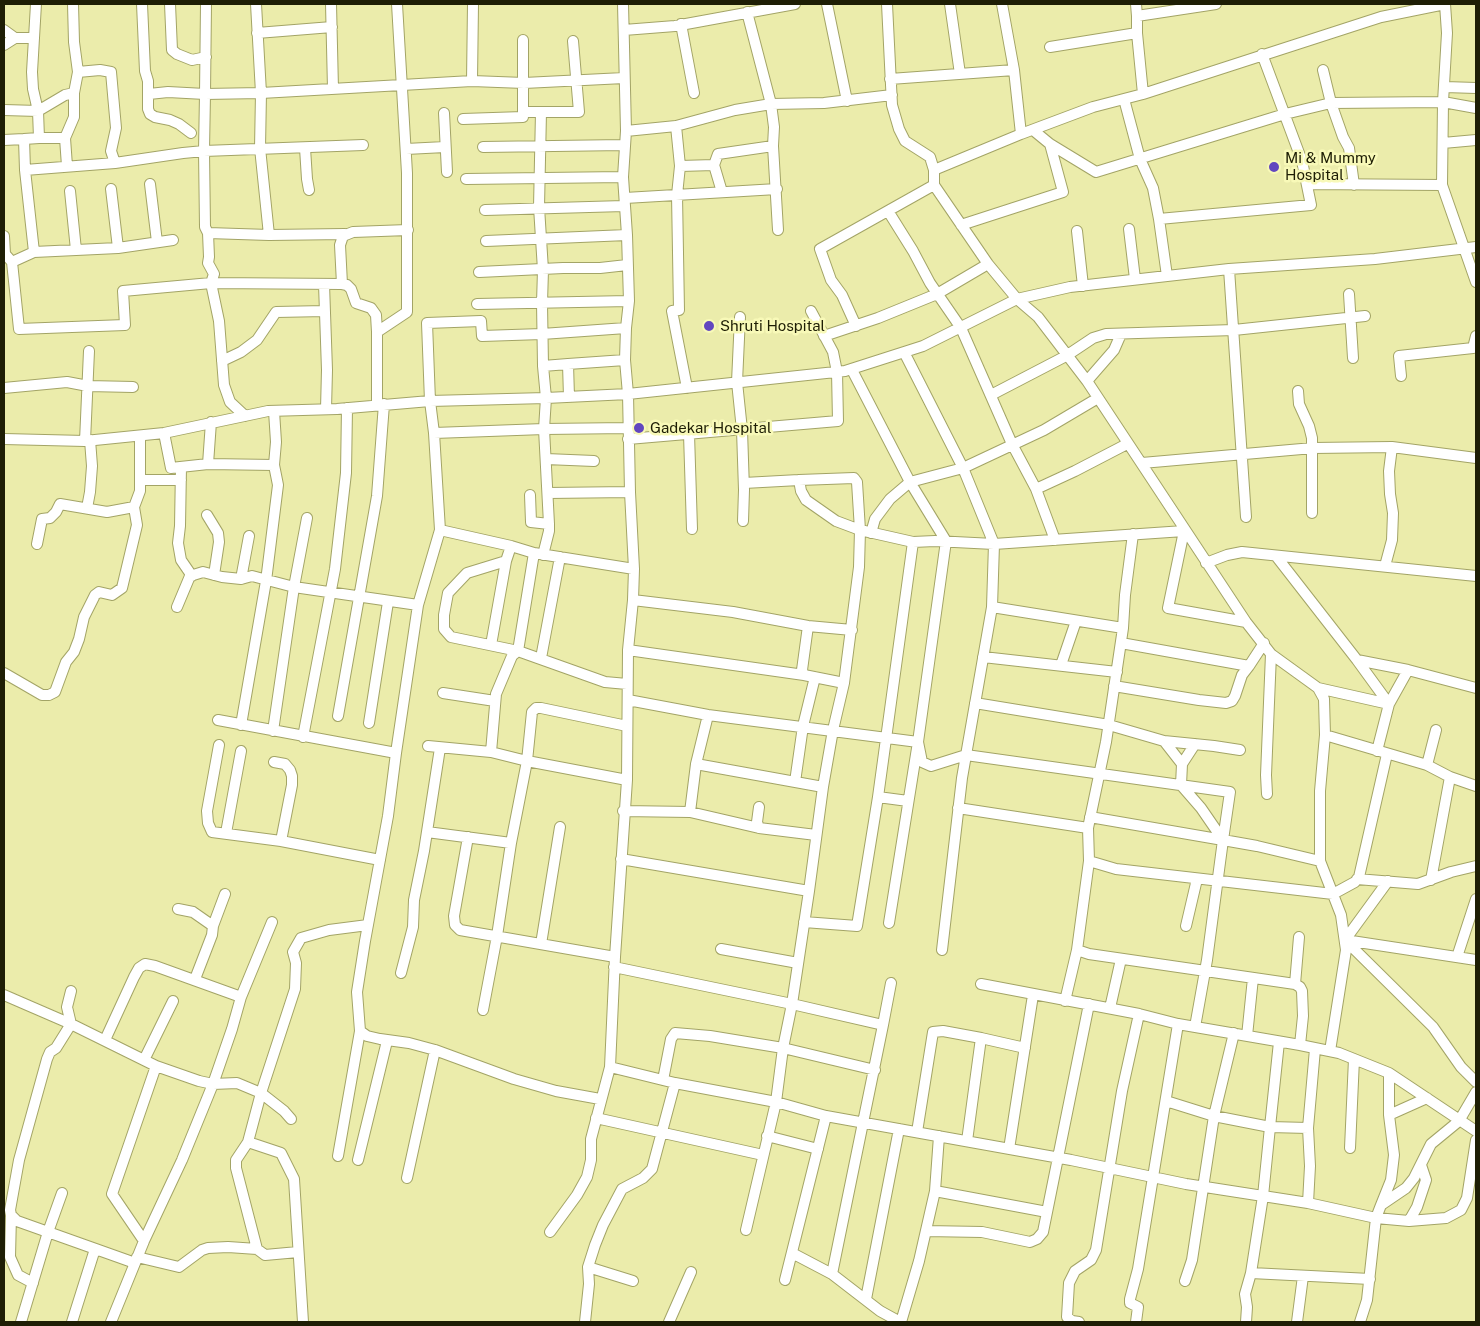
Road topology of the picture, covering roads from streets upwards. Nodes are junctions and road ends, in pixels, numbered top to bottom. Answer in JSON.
{"nodes":[{"id":1,"x":36,"y":4,"type":"edge"},
{"id":2,"x":73,"y":4,"type":"edge"},
{"id":3,"x":142,"y":4,"type":"edge"},
{"id":4,"x":170,"y":4,"type":"edge"},
{"id":5,"x":206,"y":4,"type":"edge"},
{"id":6,"x":256,"y":4,"type":"edge"},
{"id":7,"x":331,"y":4,"type":"edge"},
{"id":8,"x":396,"y":4,"type":"edge"},
{"id":9,"x":473,"y":4,"type":"edge"},
{"id":10,"x":623,"y":4,"type":"edge"},
{"id":11,"x":795,"y":4,"type":"edge"},
{"id":12,"x":827,"y":4,"type":"edge"},
{"id":13,"x":887,"y":4,"type":"edge"},
{"id":14,"x":950,"y":4,"type":"edge"},
{"id":15,"x":1002,"y":4,"type":"edge"},
{"id":16,"x":1136,"y":4,"type":"edge"},
{"id":17,"x":1216,"y":4,"type":"edge"},
{"id":18,"x":1445,"y":4,"type":"edge"},
{"id":19,"x":747,"y":12,"type":"junction"},
{"id":20,"x":1137,"y":16,"type":"junction"},
{"id":21,"x":681,"y":24,"type":"junction"},
{"id":22,"x":332,"y":27,"type":"junction"},
{"id":23,"x":4,"y":30,"type":"edge"},
{"id":24,"x":624,"y":30,"type":"junction"},
{"id":25,"x":1137,"y":32,"type":"junction"},
{"id":26,"x":257,"y":33,"type":"junction"},
{"id":27,"x":15,"y":38,"type":"junction"},
{"id":28,"x":33,"y":38,"type":"junction"},
{"id":29,"x":523,"y":40,"type":"dead end"},
{"id":30,"x":573,"y":40,"type":"dead end"},
{"id":31,"x":4,"y":45,"type":"edge"},
{"id":32,"x":1050,"y":47,"type":"dead end"},
{"id":33,"x":1262,"y":54,"type":"junction"},
{"id":34,"x":206,"y":57,"type":"junction"},
{"id":35,"x":1014,"y":70,"type":"junction"},
{"id":36,"x":1323,"y":70,"type":"dead end"},
{"id":37,"x":78,"y":72,"type":"junction"},
{"id":38,"x":960,"y":74,"type":"junction"},
{"id":39,"x":624,"y":78,"type":"junction"},
{"id":40,"x":890,"y":79,"type":"junction"},
{"id":41,"x":472,"y":81,"type":"junction"},
{"id":42,"x":577,"y":81,"type":"junction"},
{"id":43,"x":524,"y":83,"type":"junction"},
{"id":44,"x":403,"y":85,"type":"junction"},
{"id":45,"x":1445,"y":87,"type":"junction"},
{"id":46,"x":1476,"y":88,"type":"edge"},
{"id":47,"x":333,"y":89,"type":"junction"},
{"id":48,"x":74,"y":93,"type":"junction"},
{"id":49,"x":261,"y":93,"type":"junction"},
{"id":50,"x":694,"y":93,"type":"dead end"},
{"id":51,"x":149,"y":94,"type":"junction"},
{"id":52,"x":205,"y":94,"type":"junction"},
{"id":53,"x":1143,"y":94,"type":"junction"},
{"id":54,"x":892,"y":95,"type":"junction"},
{"id":55,"x":1124,"y":99,"type":"junction"},
{"id":56,"x":847,"y":100,"type":"junction"},
{"id":57,"x":1443,"y":102,"type":"junction"},
{"id":58,"x":1331,"y":103,"type":"junction"},
{"id":59,"x":771,"y":104,"type":"junction"},
{"id":60,"x":1476,"y":108,"type":"edge"},
{"id":61,"x":4,"y":110,"type":"edge"},
{"id":62,"x":38,"y":111,"type":"junction"},
{"id":63,"x":444,"y":112,"type":"dead end"},
{"id":64,"x":523,"y":112,"type":"junction"},
{"id":65,"x":541,"y":112,"type":"junction"},
{"id":66,"x":1285,"y":114,"type":"junction"},
{"id":67,"x":463,"y":119,"type":"dead end"},
{"id":68,"x":205,"y":126,"type":"junction"},
{"id":69,"x":676,"y":126,"type":"junction"},
{"id":70,"x":1033,"y":130,"type":"junction"},
{"id":71,"x":626,"y":131,"type":"junction"},
{"id":72,"x":191,"y":134,"type":"junction"},
{"id":73,"x":1021,"y":134,"type":"junction"},
{"id":74,"x":39,"y":138,"type":"junction"},
{"id":75,"x":65,"y":138,"type":"junction"},
{"id":76,"x":24,"y":139,"type":"junction"},
{"id":77,"x":4,"y":140,"type":"edge"},
{"id":78,"x":1476,"y":140,"type":"edge"},
{"id":79,"x":1443,"y":143,"type":"junction"},
{"id":80,"x":1050,"y":144,"type":"junction"},
{"id":81,"x":363,"y":145,"type":"dead end"},
{"id":82,"x":624,"y":145,"type":"junction"},
{"id":83,"x":540,"y":146,"type":"junction"},
{"id":84,"x":773,"y":146,"type":"junction"},
{"id":85,"x":445,"y":147,"type":"junction"},
{"id":86,"x":483,"y":147,"type":"dead end"},
{"id":87,"x":260,"y":148,"type":"junction"},
{"id":88,"x":305,"y":148,"type":"junction"},
{"id":89,"x":406,"y":149,"type":"junction"},
{"id":90,"x":204,"y":151,"type":"junction"},
{"id":91,"x":182,"y":153,"type":"junction"},
{"id":92,"x":1140,"y":159,"type":"junction"},
{"id":93,"x":115,"y":163,"type":"junction"},
{"id":94,"x":714,"y":165,"type":"junction"},
{"id":95,"x":68,"y":166,"type":"junction"},
{"id":96,"x":680,"y":166,"type":"junction"},
{"id":97,"x":25,"y":170,"type":"junction"},
{"id":98,"x":934,"y":170,"type":"junction"},
{"id":99,"x":446,"y":172,"type":"dead end"},
{"id":100,"x":623,"y":177,"type":"junction"},
{"id":101,"x":540,"y":178,"type":"junction"},
{"id":102,"x":466,"y":179,"type":"dead end"},
{"id":103,"x":150,"y":184,"type":"dead end"},
{"id":104,"x":1307,"y":184,"type":"junction"},
{"id":105,"x":1354,"y":184,"type":"junction"},
{"id":106,"x":934,"y":185,"type":"junction"},
{"id":107,"x":1442,"y":185,"type":"junction"},
{"id":108,"x":111,"y":189,"type":"dead end"},
{"id":109,"x":777,"y":189,"type":"junction"},
{"id":110,"x":309,"y":190,"type":"dead end"},
{"id":111,"x":70,"y":191,"type":"dead end"},
{"id":112,"x":722,"y":192,"type":"junction"},
{"id":113,"x":677,"y":195,"type":"junction"},
{"id":114,"x":624,"y":202,"type":"junction"},
{"id":115,"x":539,"y":207,"type":"junction"},
{"id":116,"x":485,"y":210,"type":"dead end"},
{"id":117,"x":888,"y":211,"type":"junction"},
{"id":118,"x":1159,"y":219,"type":"junction"},
{"id":119,"x":961,"y":225,"type":"junction"},
{"id":120,"x":1129,"y":229,"type":"dead end"},
{"id":121,"x":408,"y":230,"type":"junction"},
{"id":122,"x":778,"y":230,"type":"dead end"},
{"id":123,"x":1077,"y":231,"type":"dead end"},
{"id":124,"x":208,"y":233,"type":"junction"},
{"id":125,"x":345,"y":234,"type":"junction"},
{"id":126,"x":269,"y":235,"type":"junction"},
{"id":127,"x":627,"y":235,"type":"junction"},
{"id":128,"x":4,"y":236,"type":"edge"},
{"id":129,"x":542,"y":239,"type":"junction"},
{"id":130,"x":173,"y":240,"type":"dead end"},
{"id":131,"x":486,"y":241,"type":"dead end"},
{"id":132,"x":156,"y":242,"type":"junction"},
{"id":133,"x":1476,"y":247,"type":"edge"},
{"id":134,"x":118,"y":248,"type":"junction"},
{"id":135,"x":1464,"y":249,"type":"junction"},
{"id":136,"x":76,"y":250,"type":"junction"},
{"id":137,"x":34,"y":252,"type":"junction"},
{"id":138,"x":12,"y":262,"type":"junction"},
{"id":139,"x":988,"y":264,"type":"junction"},
{"id":140,"x":627,"y":265,"type":"junction"},
{"id":141,"x":1229,"y":269,"type":"junction"},
{"id":142,"x":543,"y":270,"type":"junction"},
{"id":143,"x":479,"y":272,"type":"dead end"},
{"id":144,"x":1167,"y":276,"type":"junction"},
{"id":145,"x":1135,"y":279,"type":"junction"},
{"id":146,"x":1476,"y":282,"type":"edge"},
{"id":147,"x":211,"y":283,"type":"junction"},
{"id":148,"x":324,"y":284,"type":"junction"},
{"id":149,"x":342,"y":284,"type":"junction"},
{"id":150,"x":1083,"y":286,"type":"junction"},
{"id":151,"x":937,"y":294,"type":"junction"},
{"id":152,"x":1349,"y":294,"type":"dead end"},
{"id":153,"x":1017,"y":299,"type":"junction"},
{"id":154,"x":629,"y":301,"type":"junction"},
{"id":155,"x":542,"y":303,"type":"junction"},
{"id":156,"x":476,"y":304,"type":"dead end"},
{"id":157,"x":325,"y":311,"type":"junction"},
{"id":158,"x":811,"y":311,"type":"dead end"},
{"id":159,"x":740,"y":316,"type":"dead end"},
{"id":160,"x":1365,"y":316,"type":"dead end"},
{"id":161,"x":1351,"y":317,"type":"junction"},
{"id":162,"x":856,"y":326,"type":"junction"},
{"id":163,"x":626,"y":328,"type":"junction"},
{"id":164,"x":961,"y":328,"type":"junction"},
{"id":165,"x":1234,"y":330,"type":"junction"},
{"id":166,"x":377,"y":332,"type":"junction"},
{"id":167,"x":542,"y":334,"type":"junction"},
{"id":168,"x":1121,"y":334,"type":"junction"},
{"id":169,"x":824,"y":336,"type":"junction"},
{"id":170,"x":1476,"y":336,"type":"edge"},
{"id":171,"x":89,"y":352,"type":"dead end"},
{"id":172,"x":904,"y":352,"type":"junction"},
{"id":173,"x":1066,"y":356,"type":"junction"},
{"id":174,"x":1353,"y":358,"type":"dead end"},
{"id":175,"x":625,"y":360,"type":"junction"},
{"id":176,"x":222,"y":361,"type":"junction"},
{"id":177,"x":568,"y":364,"type":"junction"},
{"id":178,"x":543,"y":366,"type":"junction"},
{"id":179,"x":852,"y":370,"type":"junction"},
{"id":180,"x":838,"y":372,"type":"junction"},
{"id":181,"x":1400,"y":376,"type":"dead end"},
{"id":182,"x":737,"y":382,"type":"junction"},
{"id":183,"x":1087,"y":382,"type":"junction"},
{"id":184,"x":88,"y":386,"type":"junction"},
{"id":185,"x":134,"y":387,"type":"dead end"},
{"id":186,"x":4,"y":388,"type":"edge"},
{"id":187,"x":687,"y":388,"type":"junction"},
{"id":188,"x":1298,"y":391,"type":"dead end"},
{"id":189,"x":628,"y":394,"type":"junction"},
{"id":190,"x":991,"y":395,"type":"junction"},
{"id":191,"x":569,"y":397,"type":"junction"},
{"id":192,"x":546,"y":398,"type":"junction"},
{"id":193,"x":1098,"y":398,"type":"junction"},
{"id":194,"x":430,"y":401,"type":"junction"},
{"id":195,"x":381,"y":404,"type":"junction"},
{"id":196,"x":347,"y":408,"type":"junction"},
{"id":197,"x":326,"y":409,"type":"junction"},
{"id":198,"x":274,"y":411,"type":"junction"},
{"id":199,"x":245,"y":416,"type":"junction"},
{"id":200,"x":211,"y":422,"type":"junction"},
{"id":201,"x":628,"y":428,"type":"junction"},
{"id":202,"x":544,"y":429,"type":"junction"},
{"id":203,"x":742,"y":430,"type":"junction"},
{"id":204,"x":164,"y":433,"type":"junction"},
{"id":205,"x":434,"y":434,"type":"junction"},
{"id":206,"x":689,"y":434,"type":"junction"},
{"id":207,"x":140,"y":436,"type":"junction"},
{"id":208,"x":628,"y":439,"type":"junction"},
{"id":209,"x":4,"y":440,"type":"edge"},
{"id":210,"x":87,"y":440,"type":"junction"},
{"id":211,"x":1012,"y":444,"type":"junction"},
{"id":212,"x":1127,"y":444,"type":"junction"},
{"id":213,"x":1392,"y":447,"type":"junction"},
{"id":214,"x":1313,"y":448,"type":"junction"},
{"id":215,"x":1242,"y":453,"type":"junction"},
{"id":216,"x":1476,"y":458,"type":"edge"},
{"id":217,"x":546,"y":459,"type":"junction"},
{"id":218,"x":594,"y":461,"type":"dead end"},
{"id":219,"x":1142,"y":463,"type":"junction"},
{"id":220,"x":208,"y":464,"type":"junction"},
{"id":221,"x":274,"y":465,"type":"junction"},
{"id":222,"x":181,"y":467,"type":"junction"},
{"id":223,"x":963,"y":468,"type":"junction"},
{"id":224,"x":141,"y":480,"type":"junction"},
{"id":225,"x":181,"y":480,"type":"junction"},
{"id":226,"x":799,"y":480,"type":"junction"},
{"id":227,"x":910,"y":482,"type":"junction"},
{"id":228,"x":744,"y":484,"type":"junction"},
{"id":229,"x":1036,"y":488,"type":"junction"},
{"id":230,"x":630,"y":492,"type":"junction"},
{"id":231,"x":548,"y":493,"type":"junction"},
{"id":232,"x":530,"y":495,"type":"dead end"},
{"id":233,"x":87,"y":508,"type":"junction"},
{"id":234,"x":134,"y":508,"type":"junction"},
{"id":235,"x":1312,"y":513,"type":"dead end"},
{"id":236,"x":207,"y":515,"type":"dead end"},
{"id":237,"x":1246,"y":517,"type":"dead end"},
{"id":238,"x":307,"y":518,"type":"dead end"},
{"id":239,"x":743,"y":521,"type":"dead end"},
{"id":240,"x":550,"y":524,"type":"junction"},
{"id":241,"x":692,"y":528,"type":"dead end"},
{"id":242,"x":440,"y":530,"type":"junction"},
{"id":243,"x":860,"y":530,"type":"junction"},
{"id":244,"x":1184,"y":531,"type":"junction"},
{"id":245,"x":871,"y":533,"type":"junction"},
{"id":246,"x":1133,"y":534,"type":"junction"},
{"id":247,"x":249,"y":536,"type":"dead end"},
{"id":248,"x":1055,"y":540,"type":"junction"},
{"id":249,"x":946,"y":541,"type":"junction"},
{"id":250,"x":913,"y":542,"type":"junction"},
{"id":251,"x":36,"y":544,"type":"dead end"},
{"id":252,"x":994,"y":544,"type":"junction"},
{"id":253,"x":511,"y":546,"type":"junction"},
{"id":254,"x":538,"y":554,"type":"junction"},
{"id":255,"x":1276,"y":556,"type":"junction"},
{"id":256,"x":560,"y":557,"type":"junction"},
{"id":257,"x":506,"y":562,"type":"junction"},
{"id":258,"x":1206,"y":563,"type":"junction"},
{"id":259,"x":1385,"y":566,"type":"junction"},
{"id":260,"x":634,"y":569,"type":"junction"},
{"id":261,"x":214,"y":575,"type":"junction"},
{"id":262,"x":192,"y":576,"type":"junction"},
{"id":263,"x":1476,"y":576,"type":"edge"},
{"id":264,"x":241,"y":579,"type":"junction"},
{"id":265,"x":266,"y":581,"type":"junction"},
{"id":266,"x":294,"y":587,"type":"junction"},
{"id":267,"x":330,"y":593,"type":"junction"},
{"id":268,"x":358,"y":597,"type":"junction"},
{"id":269,"x":633,"y":600,"type":"junction"},
{"id":270,"x":388,"y":602,"type":"junction"},
{"id":271,"x":418,"y":605,"type":"junction"},
{"id":272,"x":177,"y":607,"type":"dead end"},
{"id":273,"x":992,"y":607,"type":"junction"},
{"id":274,"x":1076,"y":621,"type":"junction"},
{"id":275,"x":1246,"y":622,"type":"junction"},
{"id":276,"x":808,"y":626,"type":"junction"},
{"id":277,"x":1123,"y":628,"type":"junction"},
{"id":278,"x":852,"y":630,"type":"junction"},
{"id":279,"x":1121,"y":643,"type":"junction"},
{"id":280,"x":1264,"y":643,"type":"junction"},
{"id":281,"x":491,"y":645,"type":"junction"},
{"id":282,"x":628,"y":650,"type":"junction"},
{"id":283,"x":518,"y":651,"type":"junction"},
{"id":284,"x":1271,"y":654,"type":"junction"},
{"id":285,"x":983,"y":657,"type":"junction"},
{"id":286,"x":541,"y":658,"type":"junction"},
{"id":287,"x":1358,"y":660,"type":"junction"},
{"id":288,"x":1061,"y":665,"type":"junction"},
{"id":289,"x":1249,"y":666,"type":"junction"},
{"id":290,"x":1408,"y":670,"type":"junction"},
{"id":291,"x":1117,"y":672,"type":"junction"},
{"id":292,"x":4,"y":673,"type":"edge"},
{"id":293,"x":810,"y":676,"type":"junction"},
{"id":294,"x":844,"y":683,"type":"junction"},
{"id":295,"x":627,"y":684,"type":"junction"},
{"id":296,"x":1114,"y":686,"type":"junction"},
{"id":297,"x":1318,"y":688,"type":"junction"},
{"id":298,"x":1476,"y":688,"type":"edge"},
{"id":299,"x":443,"y":693,"type":"dead end"},
{"id":300,"x":628,"y":700,"type":"junction"},
{"id":301,"x":494,"y":701,"type":"junction"},
{"id":302,"x":975,"y":703,"type":"junction"},
{"id":303,"x":1388,"y":704,"type":"junction"},
{"id":304,"x":708,"y":714,"type":"junction"},
{"id":305,"x":338,"y":716,"type":"dead end"},
{"id":306,"x":218,"y":720,"type":"dead end"},
{"id":307,"x":369,"y":723,"type":"dead end"},
{"id":308,"x":241,"y":725,"type":"junction"},
{"id":309,"x":1109,"y":725,"type":"junction"},
{"id":310,"x":627,"y":726,"type":"junction"},
{"id":311,"x":803,"y":726,"type":"junction"},
{"id":312,"x":833,"y":730,"type":"junction"},
{"id":313,"x":1436,"y":730,"type":"dead end"},
{"id":314,"x":273,"y":731,"type":"junction"},
{"id":315,"x":1325,"y":735,"type":"junction"},
{"id":316,"x":303,"y":737,"type":"junction"},
{"id":317,"x":886,"y":738,"type":"junction"},
{"id":318,"x":1164,"y":741,"type":"junction"},
{"id":319,"x":918,"y":742,"type":"junction"},
{"id":320,"x":1195,"y":744,"type":"junction"},
{"id":321,"x":219,"y":745,"type":"dead end"},
{"id":322,"x":428,"y":746,"type":"dead end"},
{"id":323,"x":440,"y":748,"type":"junction"},
{"id":324,"x":1240,"y":750,"type":"dead end"},
{"id":325,"x":240,"y":751,"type":"dead end"},
{"id":326,"x":1377,"y":751,"type":"junction"},
{"id":327,"x":491,"y":752,"type":"junction"},
{"id":328,"x":396,"y":753,"type":"junction"},
{"id":329,"x":1387,"y":754,"type":"junction"},
{"id":330,"x":966,"y":756,"type":"junction"},
{"id":331,"x":527,"y":761,"type":"junction"},
{"id":332,"x":274,"y":762,"type":"dead end"},
{"id":333,"x":696,"y":764,"type":"junction"},
{"id":334,"x":1182,"y":764,"type":"junction"},
{"id":335,"x":1427,"y":766,"type":"junction"},
{"id":336,"x":1099,"y":774,"type":"junction"},
{"id":337,"x":1450,"y":777,"type":"junction"},
{"id":338,"x":627,"y":780,"type":"junction"},
{"id":339,"x":795,"y":782,"type":"junction"},
{"id":340,"x":1181,"y":785,"type":"junction"},
{"id":341,"x":1476,"y":785,"type":"edge"},
{"id":342,"x":823,"y":787,"type":"junction"},
{"id":343,"x":1267,"y":794,"type":"dead end"},
{"id":344,"x":878,"y":797,"type":"junction"},
{"id":345,"x":908,"y":802,"type":"junction"},
{"id":346,"x":758,"y":807,"type":"dead end"},
{"id":347,"x":958,"y":808,"type":"junction"},
{"id":348,"x":623,"y":811,"type":"junction"},
{"id":349,"x":690,"y":812,"type":"junction"},
{"id":350,"x":1090,"y":817,"type":"junction"},
{"id":351,"x":560,"y":827,"type":"dead end"},
{"id":352,"x":759,"y":828,"type":"junction"},
{"id":353,"x":1088,"y":828,"type":"junction"},
{"id":354,"x":427,"y":832,"type":"junction"},
{"id":355,"x":226,"y":834,"type":"junction"},
{"id":356,"x":816,"y":835,"type":"junction"},
{"id":357,"x":468,"y":837,"type":"junction"},
{"id":358,"x":1223,"y":840,"type":"junction"},
{"id":359,"x":281,"y":841,"type":"junction"},
{"id":360,"x":511,"y":843,"type":"junction"},
{"id":361,"x":621,"y":859,"type":"junction"},
{"id":362,"x":380,"y":860,"type":"junction"},
{"id":363,"x":1089,"y":861,"type":"junction"},
{"id":364,"x":1320,"y":862,"type":"junction"},
{"id":365,"x":1476,"y":866,"type":"edge"},
{"id":366,"x":1358,"y":879,"type":"junction"},
{"id":367,"x":1197,"y":880,"type":"junction"},
{"id":368,"x":1431,"y":880,"type":"junction"},
{"id":369,"x":1388,"y":881,"type":"junction"},
{"id":370,"x":1217,"y":882,"type":"junction"},
{"id":371,"x":809,"y":891,"type":"junction"},
{"id":372,"x":224,"y":894,"type":"dead end"},
{"id":373,"x":1333,"y":894,"type":"junction"},
{"id":374,"x":1476,"y":899,"type":"edge"},
{"id":375,"x":178,"y":908,"type":"dead end"},
{"id":376,"x":272,"y":922,"type":"dead end"},
{"id":377,"x":804,"y":922,"type":"junction"},
{"id":378,"x":889,"y":923,"type":"dead end"},
{"id":379,"x":368,"y":925,"type":"junction"},
{"id":380,"x":213,"y":926,"type":"junction"},
{"id":381,"x":1186,"y":926,"type":"dead end"},
{"id":382,"x":497,"y":936,"type":"junction"},
{"id":383,"x":1299,"y":937,"type":"dead end"},
{"id":384,"x":1345,"y":940,"type":"junction"},
{"id":385,"x":541,"y":944,"type":"junction"},
{"id":386,"x":722,"y":949,"type":"dead end"},
{"id":387,"x":942,"y":950,"type":"dead end"},
{"id":388,"x":1077,"y":950,"type":"junction"},
{"id":389,"x":1457,"y":957,"type":"junction"},
{"id":390,"x":1121,"y":959,"type":"junction"},
{"id":391,"x":1476,"y":960,"type":"edge"},
{"id":392,"x":614,"y":962,"type":"junction"},
{"id":393,"x":798,"y":963,"type":"junction"},
{"id":394,"x":1205,"y":972,"type":"junction"},
{"id":395,"x":401,"y":973,"type":"dead end"},
{"id":396,"x":1253,"y":978,"type":"junction"},
{"id":397,"x":195,"y":979,"type":"junction"},
{"id":398,"x":891,"y":983,"type":"dead end"},
{"id":399,"x":981,"y":984,"type":"dead end"},
{"id":400,"x":1294,"y":984,"type":"junction"},
{"id":401,"x":71,"y":992,"type":"dead end"},
{"id":402,"x":4,"y":995,"type":"edge"},
{"id":403,"x":1034,"y":995,"type":"junction"},
{"id":404,"x":241,"y":997,"type":"junction"},
{"id":405,"x":1066,"y":1000,"type":"junction"},
{"id":406,"x":173,"y":1001,"type":"dead end"},
{"id":407,"x":792,"y":1004,"type":"junction"},
{"id":408,"x":1089,"y":1004,"type":"junction"},
{"id":409,"x":1110,"y":1008,"type":"junction"},
{"id":410,"x":483,"y":1010,"type":"dead end"},
{"id":411,"x":1140,"y":1014,"type":"junction"},
{"id":412,"x":71,"y":1024,"type":"junction"},
{"id":413,"x":1178,"y":1024,"type":"junction"},
{"id":414,"x":883,"y":1025,"type":"junction"},
{"id":415,"x":1195,"y":1026,"type":"junction"},
{"id":416,"x":360,"y":1031,"type":"junction"},
{"id":417,"x":1234,"y":1033,"type":"junction"},
{"id":418,"x":1247,"y":1036,"type":"junction"},
{"id":419,"x":982,"y":1038,"type":"junction"},
{"id":420,"x":105,"y":1040,"type":"junction"},
{"id":421,"x":387,"y":1041,"type":"junction"},
{"id":422,"x":1279,"y":1042,"type":"junction"},
{"id":423,"x":1300,"y":1044,"type":"junction"},
{"id":424,"x":783,"y":1048,"type":"junction"},
{"id":425,"x":1025,"y":1048,"type":"junction"},
{"id":426,"x":1315,"y":1049,"type":"junction"},
{"id":427,"x":435,"y":1050,"type":"junction"},
{"id":428,"x":1330,"y":1052,"type":"junction"},
{"id":429,"x":1354,"y":1059,"type":"junction"},
{"id":430,"x":144,"y":1060,"type":"junction"},
{"id":431,"x":156,"y":1066,"type":"junction"},
{"id":432,"x":610,"y":1067,"type":"junction"},
{"id":433,"x":875,"y":1070,"type":"junction"},
{"id":434,"x":1389,"y":1073,"type":"junction"},
{"id":435,"x":663,"y":1080,"type":"junction"},
{"id":436,"x":1476,"y":1082,"type":"edge"},
{"id":437,"x":675,"y":1083,"type":"junction"},
{"id":438,"x":213,"y":1084,"type":"junction"},
{"id":439,"x":1476,"y":1092,"type":"edge"},
{"id":440,"x":261,"y":1093,"type":"junction"},
{"id":441,"x":1427,"y":1098,"type":"junction"},
{"id":442,"x":600,"y":1099,"type":"junction"},
{"id":443,"x":1166,"y":1101,"type":"junction"},
{"id":444,"x":776,"y":1102,"type":"junction"},
{"id":445,"x":1389,"y":1115,"type":"junction"},
{"id":446,"x":826,"y":1116,"type":"junction"},
{"id":447,"x":1214,"y":1116,"type":"junction"},
{"id":448,"x":596,"y":1118,"type":"junction"},
{"id":449,"x":291,"y":1119,"type":"dead end"},
{"id":450,"x":1459,"y":1121,"type":"junction"},
{"id":451,"x":863,"y":1122,"type":"junction"},
{"id":452,"x":1270,"y":1127,"type":"junction"},
{"id":453,"x":1308,"y":1128,"type":"junction"},
{"id":454,"x":899,"y":1129,"type":"junction"},
{"id":455,"x":1476,"y":1131,"type":"edge"},
{"id":456,"x":663,"y":1132,"type":"junction"},
{"id":457,"x":917,"y":1132,"type":"junction"},
{"id":458,"x":767,"y":1136,"type":"junction"},
{"id":459,"x":939,"y":1136,"type":"junction"},
{"id":460,"x":1476,"y":1140,"type":"edge"},
{"id":461,"x":967,"y":1141,"type":"junction"},
{"id":462,"x":248,"y":1142,"type":"junction"},
{"id":463,"x":1350,"y":1148,"type":"dead end"},
{"id":464,"x":818,"y":1149,"type":"junction"},
{"id":465,"x":1009,"y":1149,"type":"junction"},
{"id":466,"x":763,"y":1155,"type":"junction"},
{"id":467,"x":338,"y":1156,"type":"dead end"},
{"id":468,"x":1057,"y":1157,"type":"junction"},
{"id":469,"x":358,"y":1160,"type":"dead end"},
{"id":470,"x":1421,"y":1165,"type":"junction"},
{"id":471,"x":1110,"y":1168,"type":"junction"},
{"id":472,"x":1154,"y":1177,"type":"junction"},
{"id":473,"x":408,"y":1178,"type":"dead end"},
{"id":474,"x":1202,"y":1186,"type":"junction"},
{"id":475,"x":935,"y":1191,"type":"junction"},
{"id":476,"x":62,"y":1193,"type":"dead end"},
{"id":477,"x":1263,"y":1196,"type":"junction"},
{"id":478,"x":1308,"y":1203,"type":"junction"},
{"id":479,"x":1381,"y":1205,"type":"junction"},
{"id":480,"x":1047,"y":1212,"type":"junction"},
{"id":481,"x":11,"y":1215,"type":"junction"},
{"id":482,"x":1376,"y":1218,"type":"junction"},
{"id":483,"x":1409,"y":1221,"type":"junction"},
{"id":484,"x":746,"y":1230,"type":"dead end"},
{"id":485,"x":926,"y":1231,"type":"junction"},
{"id":486,"x":48,"y":1232,"type":"junction"},
{"id":487,"x":550,"y":1232,"type":"dead end"},
{"id":488,"x":144,"y":1241,"type":"junction"},
{"id":489,"x":95,"y":1249,"type":"junction"},
{"id":490,"x":257,"y":1249,"type":"junction"},
{"id":491,"x":298,"y":1252,"type":"junction"},
{"id":492,"x":792,"y":1253,"type":"junction"},
{"id":493,"x":136,"y":1260,"type":"junction"},
{"id":494,"x":588,"y":1268,"type":"junction"},
{"id":495,"x":691,"y":1272,"type":"dead end"},
{"id":496,"x":832,"y":1274,"type":"junction"},
{"id":497,"x":1251,"y":1274,"type":"junction"},
{"id":498,"x":1303,"y":1276,"type":"junction"},
{"id":499,"x":1370,"y":1279,"type":"junction"},
{"id":500,"x":785,"y":1280,"type":"dead end"},
{"id":501,"x":633,"y":1281,"type":"dead end"},
{"id":502,"x":1185,"y":1281,"type":"dead end"},
{"id":503,"x":33,"y":1283,"type":"junction"},
{"id":504,"x":866,"y":1300,"type":"junction"},
{"id":505,"x":21,"y":1322,"type":"edge"},
{"id":506,"x":72,"y":1322,"type":"edge"},
{"id":507,"x":111,"y":1322,"type":"edge"},
{"id":508,"x":303,"y":1322,"type":"edge"},
{"id":509,"x":587,"y":1322,"type":"edge"},
{"id":510,"x":669,"y":1322,"type":"edge"},
{"id":511,"x":901,"y":1322,"type":"edge"},
{"id":512,"x":1079,"y":1322,"type":"edge"},
{"id":513,"x":1136,"y":1322,"type":"edge"},
{"id":514,"x":1246,"y":1322,"type":"edge"},
{"id":515,"x":1297,"y":1322,"type":"edge"},
{"id":516,"x":1360,"y":1322,"type":"edge"}],
"edges":[{"from":1,"to":28,"type":"street"},
{"from":2,"to":37,"type":"street"},
{"from":3,"to":51,"type":"street"},
{"from":4,"to":34,"type":"street"},
{"from":5,"to":34,"type":"street"},
{"from":6,"to":26,"type":"street"},
{"from":7,"to":22,"type":"street"},
{"from":8,"to":44,"type":"street"},
{"from":9,"to":41,"type":"street"},
{"from":10,"to":24,"type":"street"},
{"from":11,"to":19,"type":"street"},
{"from":12,"to":56,"type":"street"},
{"from":13,"to":40,"type":"street"},
{"from":14,"to":38,"type":"street"},
{"from":15,"to":35,"type":"street"},
{"from":16,"to":20,"type":"street"},
{"from":17,"to":20,"type":"street"},
{"from":18,"to":33,"type":"street"},
{"from":18,"to":45,"type":"street"},
{"from":19,"to":21,"type":"street"},
{"from":19,"to":59,"type":"street"},
{"from":20,"to":25,"type":"street"},
{"from":21,"to":24,"type":"street"},
{"from":21,"to":50,"type":"street"},
{"from":22,"to":26,"type":"street"},
{"from":22,"to":47,"type":"street"},
{"from":23,"to":27,"type":"street"},
{"from":24,"to":39,"type":"street"},
{"from":25,"to":32,"type":"street"},
{"from":25,"to":53,"type":"street"},
{"from":26,"to":49,"type":"street"},
{"from":27,"to":28,"type":"street"},
{"from":27,"to":31,"type":"street"},
{"from":28,"to":62,"type":"street"},
{"from":29,"to":43,"type":"street"},
{"from":30,"to":42,"type":"street"},
{"from":33,"to":53,"type":"street"},
{"from":33,"to":66,"type":"street"},
{"from":34,"to":52,"type":"street"},
{"from":35,"to":38,"type":"street"},
{"from":35,"to":73,"type":"street"},
{"from":36,"to":58,"type":"street"},
{"from":37,"to":48,"type":"street"},
{"from":37,"to":93,"type":"street"},
{"from":38,"to":40,"type":"street"},
{"from":39,"to":42,"type":"street"},
{"from":39,"to":71,"type":"street"},
{"from":40,"to":54,"type":"street"},
{"from":41,"to":43,"type":"street"},
{"from":41,"to":44,"type":"street"},
{"from":42,"to":43,"type":"street"},
{"from":42,"to":65,"type":"street"},
{"from":43,"to":64,"type":"street"},
{"from":44,"to":47,"type":"street"},
{"from":44,"to":89,"type":"street"},
{"from":45,"to":46,"type":"street"},
{"from":45,"to":57,"type":"street"},
{"from":47,"to":49,"type":"street"},
{"from":48,"to":62,"type":"street"},
{"from":48,"to":75,"type":"street"},
{"from":49,"to":52,"type":"street"},
{"from":49,"to":87,"type":"street"},
{"from":51,"to":52,"type":"street"},
{"from":51,"to":72,"type":"street"},
{"from":52,"to":68,"type":"street"},
{"from":53,"to":55,"type":"street"},
{"from":54,"to":56,"type":"street"},
{"from":54,"to":98,"type":"street"},
{"from":55,"to":70,"type":"street"},
{"from":55,"to":92,"type":"street"},
{"from":56,"to":59,"type":"street"},
{"from":57,"to":58,"type":"street"},
{"from":57,"to":60,"type":"street"},
{"from":57,"to":79,"type":"street"},
{"from":58,"to":66,"type":"street"},
{"from":58,"to":105,"type":"street"},
{"from":59,"to":69,"type":"street"},
{"from":59,"to":84,"type":"street"},
{"from":61,"to":62,"type":"street"},
{"from":62,"to":74,"type":"street"},
{"from":63,"to":85,"type":"street"},
{"from":64,"to":65,"type":"street"},
{"from":64,"to":67,"type":"street"},
{"from":65,"to":83,"type":"street"},
{"from":66,"to":92,"type":"street"},
{"from":66,"to":104,"type":"street"},
{"from":68,"to":72,"type":"street"},
{"from":68,"to":90,"type":"street"},
{"from":69,"to":71,"type":"street"},
{"from":69,"to":96,"type":"street"},
{"from":70,"to":73,"type":"street"},
{"from":70,"to":80,"type":"street"},
{"from":71,"to":82,"type":"street"},
{"from":72,"to":91,"type":"street"},
{"from":73,"to":98,"type":"street"},
{"from":74,"to":75,"type":"street"},
{"from":74,"to":76,"type":"street"},
{"from":75,"to":95,"type":"street"},
{"from":76,"to":77,"type":"street"},
{"from":76,"to":97,"type":"street"},
{"from":78,"to":79,"type":"street"},
{"from":79,"to":107,"type":"street"},
{"from":80,"to":92,"type":"street"},
{"from":80,"to":119,"type":"street"},
{"from":81,"to":88,"type":"street"},
{"from":82,"to":83,"type":"street"},
{"from":82,"to":100,"type":"street"},
{"from":83,"to":86,"type":"street"},
{"from":83,"to":101,"type":"street"},
{"from":84,"to":94,"type":"street"},
{"from":84,"to":109,"type":"street"},
{"from":85,"to":89,"type":"street"},
{"from":85,"to":99,"type":"street"},
{"from":87,"to":88,"type":"street"},
{"from":87,"to":90,"type":"street"},
{"from":87,"to":126,"type":"street"},
{"from":88,"to":110,"type":"street"},
{"from":89,"to":121,"type":"street"},
{"from":90,"to":91,"type":"street"},
{"from":90,"to":124,"type":"street"},
{"from":91,"to":93,"type":"street"},
{"from":92,"to":118,"type":"street"},
{"from":93,"to":95,"type":"street"},
{"from":94,"to":96,"type":"street"},
{"from":94,"to":112,"type":"street"},
{"from":95,"to":97,"type":"street"},
{"from":96,"to":113,"type":"street"},
{"from":97,"to":137,"type":"street"},
{"from":98,"to":106,"type":"street"},
{"from":100,"to":101,"type":"street"},
{"from":100,"to":114,"type":"street"},
{"from":101,"to":102,"type":"street"},
{"from":101,"to":115,"type":"street"},
{"from":103,"to":132,"type":"street"},
{"from":104,"to":105,"type":"street"},
{"from":104,"to":118,"type":"street"},
{"from":105,"to":107,"type":"street"},
{"from":106,"to":117,"type":"street"},
{"from":106,"to":119,"type":"street"},
{"from":107,"to":135,"type":"street"},
{"from":108,"to":134,"type":"street"},
{"from":109,"to":112,"type":"street"},
{"from":109,"to":122,"type":"street"},
{"from":111,"to":136,"type":"street"},
{"from":112,"to":113,"type":"street"},
{"from":113,"to":114,"type":"street"},
{"from":113,"to":187,"type":"street"},
{"from":114,"to":115,"type":"street"},
{"from":114,"to":127,"type":"street"},
{"from":115,"to":116,"type":"street"},
{"from":115,"to":129,"type":"street"},
{"from":117,"to":151,"type":"street"},
{"from":117,"to":162,"type":"street"},
{"from":118,"to":144,"type":"street"},
{"from":119,"to":139,"type":"street"},
{"from":120,"to":145,"type":"street"},
{"from":121,"to":125,"type":"street"},
{"from":121,"to":166,"type":"street"},
{"from":123,"to":150,"type":"street"},
{"from":124,"to":126,"type":"street"},
{"from":124,"to":147,"type":"street"},
{"from":125,"to":126,"type":"street"},
{"from":125,"to":149,"type":"street"},
{"from":127,"to":129,"type":"street"},
{"from":127,"to":140,"type":"street"},
{"from":128,"to":138,"type":"street"},
{"from":129,"to":131,"type":"street"},
{"from":129,"to":142,"type":"street"},
{"from":130,"to":132,"type":"street"},
{"from":132,"to":134,"type":"street"},
{"from":133,"to":135,"type":"street"},
{"from":134,"to":136,"type":"street"},
{"from":135,"to":141,"type":"street"},
{"from":135,"to":146,"type":"street"},
{"from":136,"to":137,"type":"street"},
{"from":137,"to":138,"type":"street"},
{"from":138,"to":147,"type":"street"},
{"from":139,"to":151,"type":"street"},
{"from":139,"to":153,"type":"street"},
{"from":140,"to":142,"type":"street"},
{"from":140,"to":154,"type":"street"},
{"from":141,"to":144,"type":"street"},
{"from":141,"to":165,"type":"street"},
{"from":142,"to":143,"type":"street"},
{"from":142,"to":155,"type":"street"},
{"from":144,"to":145,"type":"street"},
{"from":145,"to":150,"type":"street"},
{"from":147,"to":148,"type":"street"},
{"from":147,"to":176,"type":"street"},
{"from":148,"to":149,"type":"street"},
{"from":148,"to":157,"type":"street"},
{"from":149,"to":166,"type":"street"},
{"from":150,"to":153,"type":"street"},
{"from":151,"to":162,"type":"street"},
{"from":151,"to":164,"type":"street"},
{"from":152,"to":161,"type":"street"},
{"from":153,"to":164,"type":"street"},
{"from":153,"to":173,"type":"street"},
{"from":154,"to":155,"type":"street"},
{"from":154,"to":163,"type":"street"},
{"from":155,"to":156,"type":"street"},
{"from":155,"to":167,"type":"street"},
{"from":157,"to":176,"type":"street"},
{"from":157,"to":197,"type":"street"},
{"from":158,"to":169,"type":"street"},
{"from":159,"to":182,"type":"street"},
{"from":160,"to":161,"type":"street"},
{"from":161,"to":165,"type":"street"},
{"from":161,"to":174,"type":"street"},
{"from":162,"to":169,"type":"street"},
{"from":163,"to":167,"type":"street"},
{"from":163,"to":175,"type":"street"},
{"from":164,"to":172,"type":"street"},
{"from":164,"to":190,"type":"street"},
{"from":165,"to":168,"type":"street"},
{"from":165,"to":215,"type":"street"},
{"from":166,"to":195,"type":"street"},
{"from":167,"to":178,"type":"street"},
{"from":167,"to":194,"type":"street"},
{"from":168,"to":173,"type":"street"},
{"from":168,"to":183,"type":"street"},
{"from":169,"to":180,"type":"street"},
{"from":170,"to":181,"type":"street"},
{"from":171,"to":184,"type":"street"},
{"from":172,"to":179,"type":"street"},
{"from":172,"to":223,"type":"street"},
{"from":173,"to":183,"type":"street"},
{"from":173,"to":190,"type":"street"},
{"from":175,"to":177,"type":"street"},
{"from":175,"to":189,"type":"street"},
{"from":176,"to":199,"type":"street"},
{"from":177,"to":178,"type":"street"},
{"from":177,"to":191,"type":"street"},
{"from":178,"to":192,"type":"street"},
{"from":179,"to":180,"type":"street"},
{"from":179,"to":227,"type":"street"},
{"from":180,"to":182,"type":"street"},
{"from":180,"to":203,"type":"street"},
{"from":182,"to":187,"type":"street"},
{"from":182,"to":203,"type":"street"},
{"from":183,"to":193,"type":"street"},
{"from":184,"to":185,"type":"street"},
{"from":184,"to":186,"type":"street"},
{"from":184,"to":210,"type":"street"},
{"from":187,"to":189,"type":"street"},
{"from":188,"to":214,"type":"street"},
{"from":189,"to":191,"type":"street"},
{"from":189,"to":201,"type":"street"},
{"from":190,"to":211,"type":"street"},
{"from":191,"to":192,"type":"street"},
{"from":192,"to":194,"type":"street"},
{"from":192,"to":202,"type":"street"},
{"from":193,"to":211,"type":"street"},
{"from":193,"to":212,"type":"street"},
{"from":194,"to":195,"type":"street"},
{"from":194,"to":205,"type":"street"},
{"from":195,"to":196,"type":"street"},
{"from":195,"to":268,"type":"street"},
{"from":196,"to":197,"type":"street"},
{"from":196,"to":267,"type":"street"},
{"from":197,"to":198,"type":"street"},
{"from":198,"to":199,"type":"street"},
{"from":198,"to":221,"type":"street"},
{"from":199,"to":200,"type":"street"},
{"from":200,"to":204,"type":"street"},
{"from":200,"to":220,"type":"street"},
{"from":201,"to":202,"type":"street"},
{"from":201,"to":208,"type":"street"},
{"from":202,"to":205,"type":"street"},
{"from":202,"to":217,"type":"street"},
{"from":203,"to":206,"type":"street"},
{"from":203,"to":228,"type":"street"},
{"from":204,"to":207,"type":"street"},
{"from":204,"to":222,"type":"street"},
{"from":205,"to":242,"type":"street"},
{"from":206,"to":208,"type":"street"},
{"from":206,"to":241,"type":"street"},
{"from":207,"to":210,"type":"street"},
{"from":207,"to":224,"type":"street"},
{"from":208,"to":230,"type":"street"},
{"from":209,"to":210,"type":"street"},
{"from":210,"to":233,"type":"street"},
{"from":211,"to":223,"type":"street"},
{"from":211,"to":229,"type":"street"},
{"from":212,"to":219,"type":"street"},
{"from":212,"to":229,"type":"street"},
{"from":213,"to":214,"type":"street"},
{"from":213,"to":216,"type":"street"},
{"from":213,"to":259,"type":"street"},
{"from":214,"to":215,"type":"street"},
{"from":214,"to":235,"type":"street"},
{"from":215,"to":219,"type":"street"},
{"from":215,"to":237,"type":"street"},
{"from":217,"to":218,"type":"street"},
{"from":217,"to":231,"type":"street"},
{"from":219,"to":244,"type":"street"},
{"from":220,"to":221,"type":"street"},
{"from":220,"to":222,"type":"street"},
{"from":221,"to":265,"type":"street"},
{"from":222,"to":225,"type":"street"},
{"from":223,"to":227,"type":"street"},
{"from":223,"to":252,"type":"street"},
{"from":224,"to":225,"type":"street"},
{"from":224,"to":234,"type":"street"},
{"from":225,"to":262,"type":"street"},
{"from":226,"to":228,"type":"street"},
{"from":226,"to":243,"type":"street"},
{"from":226,"to":243,"type":"street"},
{"from":227,"to":245,"type":"street"},
{"from":227,"to":249,"type":"street"},
{"from":228,"to":239,"type":"street"},
{"from":229,"to":248,"type":"street"},
{"from":230,"to":231,"type":"street"},
{"from":230,"to":260,"type":"street"},
{"from":231,"to":240,"type":"street"},
{"from":232,"to":240,"type":"street"},
{"from":233,"to":234,"type":"street"},
{"from":233,"to":251,"type":"street"},
{"from":234,"to":292,"type":"street"},
{"from":236,"to":261,"type":"street"},
{"from":238,"to":266,"type":"street"},
{"from":240,"to":254,"type":"street"},
{"from":242,"to":253,"type":"street"},
{"from":242,"to":271,"type":"street"},
{"from":243,"to":245,"type":"street"},
{"from":243,"to":278,"type":"street"},
{"from":244,"to":246,"type":"street"},
{"from":244,"to":258,"type":"street"},
{"from":244,"to":275,"type":"street"},
{"from":245,"to":250,"type":"street"},
{"from":246,"to":248,"type":"street"},
{"from":246,"to":277,"type":"street"},
{"from":247,"to":264,"type":"street"},
{"from":248,"to":252,"type":"street"},
{"from":249,"to":250,"type":"street"},
{"from":249,"to":252,"type":"street"},
{"from":249,"to":319,"type":"street"},
{"from":250,"to":317,"type":"street"},
{"from":252,"to":273,"type":"street"},
{"from":253,"to":254,"type":"street"},
{"from":253,"to":257,"type":"street"},
{"from":254,"to":256,"type":"street"},
{"from":254,"to":283,"type":"street"},
{"from":255,"to":258,"type":"street"},
{"from":255,"to":259,"type":"street"},
{"from":255,"to":287,"type":"street"},
{"from":256,"to":260,"type":"street"},
{"from":256,"to":286,"type":"street"},
{"from":257,"to":281,"type":"street"},
{"from":257,"to":281,"type":"street"},
{"from":258,"to":275,"type":"street"},
{"from":259,"to":263,"type":"street"},
{"from":260,"to":269,"type":"street"},
{"from":261,"to":262,"type":"street"},
{"from":261,"to":264,"type":"street"},
{"from":262,"to":272,"type":"street"},
{"from":264,"to":265,"type":"street"},
{"from":265,"to":266,"type":"street"},
{"from":265,"to":308,"type":"street"},
{"from":266,"to":267,"type":"street"},
{"from":266,"to":314,"type":"street"},
{"from":267,"to":268,"type":"street"},
{"from":267,"to":316,"type":"street"},
{"from":268,"to":270,"type":"street"},
{"from":268,"to":305,"type":"street"},
{"from":269,"to":276,"type":"street"},
{"from":269,"to":282,"type":"street"},
{"from":270,"to":271,"type":"street"},
{"from":270,"to":307,"type":"street"},
{"from":271,"to":328,"type":"street"},
{"from":273,"to":274,"type":"street"},
{"from":273,"to":285,"type":"street"},
{"from":274,"to":277,"type":"street"},
{"from":274,"to":288,"type":"street"},
{"from":275,"to":280,"type":"street"},
{"from":276,"to":278,"type":"street"},
{"from":276,"to":293,"type":"street"},
{"from":277,"to":279,"type":"street"},
{"from":278,"to":294,"type":"street"},
{"from":279,"to":289,"type":"street"},
{"from":279,"to":291,"type":"street"},
{"from":280,"to":284,"type":"street"},
{"from":280,"to":289,"type":"street"},
{"from":281,"to":283,"type":"street"},
{"from":282,"to":293,"type":"street"},
{"from":282,"to":295,"type":"street"},
{"from":283,"to":286,"type":"street"},
{"from":283,"to":301,"type":"street"},
{"from":284,"to":297,"type":"street"},
{"from":284,"to":343,"type":"street"},
{"from":285,"to":288,"type":"street"},
{"from":285,"to":302,"type":"street"},
{"from":286,"to":295,"type":"street"},
{"from":287,"to":290,"type":"street"},
{"from":287,"to":303,"type":"street"},
{"from":288,"to":291,"type":"street"},
{"from":289,"to":296,"type":"street"},
{"from":290,"to":298,"type":"street"},
{"from":290,"to":303,"type":"street"},
{"from":291,"to":296,"type":"street"},
{"from":293,"to":294,"type":"street"},
{"from":293,"to":311,"type":"street"},
{"from":294,"to":312,"type":"street"},
{"from":295,"to":300,"type":"street"},
{"from":296,"to":309,"type":"street"},
{"from":297,"to":303,"type":"street"},
{"from":297,"to":315,"type":"street"},
{"from":299,"to":301,"type":"street"},
{"from":300,"to":304,"type":"street"},
{"from":300,"to":310,"type":"street"},
{"from":301,"to":327,"type":"street"},
{"from":302,"to":309,"type":"street"},
{"from":302,"to":330,"type":"street"},
{"from":303,"to":326,"type":"street"},
{"from":304,"to":311,"type":"street"},
{"from":304,"to":333,"type":"street"},
{"from":306,"to":308,"type":"street"},
{"from":308,"to":314,"type":"street"},
{"from":309,"to":318,"type":"street"},
{"from":309,"to":336,"type":"street"},
{"from":310,"to":331,"type":"street"},
{"from":310,"to":338,"type":"street"},
{"from":311,"to":312,"type":"street"},
{"from":311,"to":339,"type":"street"},
{"from":312,"to":317,"type":"street"},
{"from":312,"to":342,"type":"street"},
{"from":313,"to":335,"type":"street"},
{"from":314,"to":316,"type":"street"},
{"from":315,"to":326,"type":"street"},
{"from":315,"to":364,"type":"street"},
{"from":316,"to":328,"type":"street"},
{"from":317,"to":319,"type":"street"},
{"from":317,"to":344,"type":"street"},
{"from":318,"to":320,"type":"street"},
{"from":318,"to":334,"type":"street"},
{"from":319,"to":330,"type":"street"},
{"from":319,"to":345,"type":"street"},
{"from":320,"to":324,"type":"street"},
{"from":320,"to":334,"type":"street"},
{"from":321,"to":355,"type":"street"},
{"from":322,"to":323,"type":"street"},
{"from":323,"to":327,"type":"street"},
{"from":323,"to":354,"type":"street"},
{"from":325,"to":355,"type":"street"},
{"from":326,"to":329,"type":"street"},
{"from":327,"to":331,"type":"street"},
{"from":328,"to":362,"type":"street"},
{"from":329,"to":335,"type":"street"},
{"from":329,"to":366,"type":"street"},
{"from":330,"to":336,"type":"street"},
{"from":330,"to":347,"type":"street"},
{"from":331,"to":338,"type":"street"},
{"from":331,"to":360,"type":"street"},
{"from":332,"to":359,"type":"street"},
{"from":333,"to":339,"type":"street"},
{"from":333,"to":349,"type":"street"},
{"from":334,"to":340,"type":"street"},
{"from":335,"to":337,"type":"street"},
{"from":336,"to":340,"type":"street"},
{"from":336,"to":350,"type":"street"},
{"from":337,"to":341,"type":"street"},
{"from":337,"to":368,"type":"street"},
{"from":338,"to":348,"type":"street"},
{"from":339,"to":342,"type":"street"},
{"from":340,"to":358,"type":"street"},
{"from":340,"to":358,"type":"street"},
{"from":342,"to":356,"type":"street"},
{"from":344,"to":345,"type":"street"},
{"from":344,"to":377,"type":"street"},
{"from":345,"to":378,"type":"street"},
{"from":346,"to":352,"type":"street"},
{"from":347,"to":353,"type":"street"},
{"from":347,"to":387,"type":"street"},
{"from":348,"to":349,"type":"street"},
{"from":348,"to":361,"type":"street"},
{"from":349,"to":352,"type":"street"},
{"from":350,"to":353,"type":"street"},
{"from":350,"to":358,"type":"street"},
{"from":351,"to":385,"type":"street"},
{"from":352,"to":356,"type":"street"},
{"from":353,"to":363,"type":"street"},
{"from":354,"to":357,"type":"street"},
{"from":354,"to":395,"type":"street"},
{"from":355,"to":359,"type":"street"},
{"from":356,"to":371,"type":"street"},
{"from":357,"to":360,"type":"street"},
{"from":357,"to":382,"type":"street"},
{"from":358,"to":364,"type":"street"},
{"from":358,"to":370,"type":"street"},
{"from":359,"to":362,"type":"street"},
{"from":360,"to":382,"type":"street"},
{"from":361,"to":371,"type":"street"},
{"from":361,"to":392,"type":"street"},
{"from":362,"to":379,"type":"street"},
{"from":363,"to":367,"type":"street"},
{"from":363,"to":388,"type":"street"},
{"from":364,"to":373,"type":"street"},
{"from":365,"to":368,"type":"street"},
{"from":366,"to":369,"type":"street"},
{"from":366,"to":373,"type":"street"},
{"from":367,"to":370,"type":"street"},
{"from":367,"to":381,"type":"street"},
{"from":368,"to":369,"type":"street"},
{"from":369,"to":384,"type":"street"},
{"from":370,"to":373,"type":"street"},
{"from":370,"to":394,"type":"street"},
{"from":371,"to":377,"type":"street"},
{"from":372,"to":380,"type":"street"},
{"from":373,"to":384,"type":"street"},
{"from":374,"to":389,"type":"street"},
{"from":375,"to":380,"type":"street"},
{"from":376,"to":404,"type":"street"},
{"from":377,"to":393,"type":"street"},
{"from":379,"to":416,"type":"street"},
{"from":379,"to":440,"type":"street"},
{"from":380,"to":397,"type":"street"},
{"from":382,"to":385,"type":"street"},
{"from":382,"to":410,"type":"street"},
{"from":383,"to":400,"type":"street"},
{"from":384,"to":389,"type":"street"},
{"from":384,"to":428,"type":"street"},
{"from":384,"to":436,"type":"street"},
{"from":385,"to":392,"type":"street"},
{"from":386,"to":393,"type":"street"},
{"from":388,"to":390,"type":"street"},
{"from":388,"to":405,"type":"street"},
{"from":389,"to":391,"type":"street"},
{"from":390,"to":394,"type":"street"},
{"from":390,"to":409,"type":"street"},
{"from":392,"to":407,"type":"street"},
{"from":392,"to":432,"type":"street"},
{"from":393,"to":407,"type":"street"},
{"from":394,"to":396,"type":"street"},
{"from":394,"to":415,"type":"street"},
{"from":396,"to":400,"type":"street"},
{"from":396,"to":418,"type":"street"},
{"from":397,"to":404,"type":"street"},
{"from":397,"to":420,"type":"street"},
{"from":398,"to":414,"type":"street"},
{"from":399,"to":403,"type":"street"},
{"from":400,"to":423,"type":"street"},
{"from":401,"to":412,"type":"street"},
{"from":402,"to":412,"type":"street"},
{"from":403,"to":405,"type":"street"},
{"from":403,"to":425,"type":"street"},
{"from":404,"to":438,"type":"street"},
{"from":405,"to":408,"type":"street"},
{"from":406,"to":430,"type":"street"},
{"from":407,"to":414,"type":"street"},
{"from":407,"to":424,"type":"street"},
{"from":408,"to":409,"type":"street"},
{"from":408,"to":468,"type":"street"},
{"from":409,"to":411,"type":"street"},
{"from":411,"to":413,"type":"street"},
{"from":411,"to":471,"type":"street"},
{"from":412,"to":420,"type":"street"},
{"from":412,"to":481,"type":"street"},
{"from":413,"to":415,"type":"street"},
{"from":413,"to":443,"type":"street"},
{"from":414,"to":433,"type":"street"},
{"from":415,"to":417,"type":"street"},
{"from":416,"to":421,"type":"street"},
{"from":416,"to":467,"type":"street"},
{"from":417,"to":418,"type":"street"},
{"from":417,"to":447,"type":"street"},
{"from":418,"to":422,"type":"street"},
{"from":419,"to":425,"type":"street"},
{"from":419,"to":457,"type":"street"},
{"from":419,"to":461,"type":"street"},
{"from":420,"to":430,"type":"street"},
{"from":421,"to":427,"type":"street"},
{"from":421,"to":469,"type":"street"},
{"from":422,"to":423,"type":"street"},
{"from":422,"to":452,"type":"street"},
{"from":423,"to":426,"type":"street"},
{"from":424,"to":433,"type":"street"},
{"from":424,"to":435,"type":"street"},
{"from":424,"to":444,"type":"street"},
{"from":425,"to":465,"type":"street"},
{"from":426,"to":428,"type":"street"},
{"from":426,"to":453,"type":"street"},
{"from":427,"to":442,"type":"street"},
{"from":427,"to":473,"type":"street"},
{"from":428,"to":429,"type":"street"},
{"from":429,"to":434,"type":"street"},
{"from":429,"to":463,"type":"street"},
{"from":430,"to":431,"type":"street"},
{"from":431,"to":438,"type":"street"},
{"from":431,"to":488,"type":"street"},
{"from":432,"to":435,"type":"street"},
{"from":432,"to":442,"type":"street"},
{"from":433,"to":451,"type":"street"},
{"from":434,"to":441,"type":"street"},
{"from":434,"to":445,"type":"street"},
{"from":435,"to":437,"type":"street"},
{"from":437,"to":444,"type":"street"},
{"from":437,"to":456,"type":"street"},
{"from":438,"to":440,"type":"street"},
{"from":438,"to":488,"type":"street"},
{"from":439,"to":450,"type":"street"},
{"from":440,"to":449,"type":"street"},
{"from":440,"to":462,"type":"street"},
{"from":441,"to":445,"type":"street"},
{"from":441,"to":450,"type":"street"},
{"from":442,"to":448,"type":"street"},
{"from":443,"to":447,"type":"street"},
{"from":443,"to":472,"type":"street"},
{"from":444,"to":446,"type":"street"},
{"from":444,"to":458,"type":"street"},
{"from":445,"to":479,"type":"street"},
{"from":446,"to":451,"type":"street"},
{"from":446,"to":464,"type":"street"},
{"from":447,"to":452,"type":"street"},
{"from":447,"to":474,"type":"street"},
{"from":448,"to":456,"type":"street"},
{"from":448,"to":487,"type":"street"},
{"from":450,"to":455,"type":"street"},
{"from":450,"to":470,"type":"street"},
{"from":451,"to":454,"type":"street"},
{"from":451,"to":496,"type":"street"},
{"from":452,"to":453,"type":"street"},
{"from":452,"to":477,"type":"street"},
{"from":453,"to":478,"type":"street"},
{"from":454,"to":457,"type":"street"},
{"from":454,"to":504,"type":"street"},
{"from":456,"to":466,"type":"street"},
{"from":456,"to":494,"type":"street"},
{"from":457,"to":459,"type":"street"},
{"from":458,"to":464,"type":"street"},
{"from":458,"to":466,"type":"street"},
{"from":459,"to":461,"type":"street"},
{"from":459,"to":475,"type":"street"},
{"from":460,"to":483,"type":"street"},
{"from":461,"to":465,"type":"street"},
{"from":462,"to":490,"type":"street"},
{"from":462,"to":491,"type":"street"},
{"from":464,"to":492,"type":"street"},
{"from":465,"to":468,"type":"street"},
{"from":466,"to":484,"type":"street"},
{"from":468,"to":471,"type":"street"},
{"from":468,"to":480,"type":"street"},
{"from":470,"to":479,"type":"street"},
{"from":470,"to":483,"type":"street"},
{"from":471,"to":472,"type":"street"},
{"from":471,"to":512,"type":"street"},
{"from":472,"to":474,"type":"street"},
{"from":472,"to":513,"type":"street"},
{"from":474,"to":477,"type":"street"},
{"from":474,"to":502,"type":"street"},
{"from":475,"to":480,"type":"street"},
{"from":475,"to":485,"type":"street"},
{"from":476,"to":486,"type":"street"},
{"from":477,"to":478,"type":"street"},
{"from":477,"to":497,"type":"street"},
{"from":478,"to":482,"type":"street"},
{"from":479,"to":482,"type":"street"},
{"from":480,"to":485,"type":"street"},
{"from":481,"to":486,"type":"street"},
{"from":481,"to":503,"type":"street"},
{"from":482,"to":483,"type":"street"},
{"from":482,"to":499,"type":"street"},
{"from":485,"to":511,"type":"street"},
{"from":486,"to":489,"type":"street"},
{"from":486,"to":503,"type":"street"},
{"from":488,"to":493,"type":"street"},
{"from":489,"to":493,"type":"street"},
{"from":489,"to":506,"type":"street"},
{"from":490,"to":491,"type":"street"},
{"from":490,"to":493,"type":"street"},
{"from":491,"to":508,"type":"street"},
{"from":492,"to":496,"type":"street"},
{"from":492,"to":500,"type":"street"},
{"from":493,"to":507,"type":"street"},
{"from":494,"to":501,"type":"street"},
{"from":494,"to":509,"type":"street"},
{"from":495,"to":510,"type":"street"},
{"from":496,"to":504,"type":"street"},
{"from":497,"to":498,"type":"street"},
{"from":497,"to":514,"type":"street"},
{"from":498,"to":499,"type":"street"},
{"from":498,"to":515,"type":"street"},
{"from":499,"to":516,"type":"street"},
{"from":503,"to":505,"type":"street"},
{"from":504,"to":511,"type":"street"}]}
